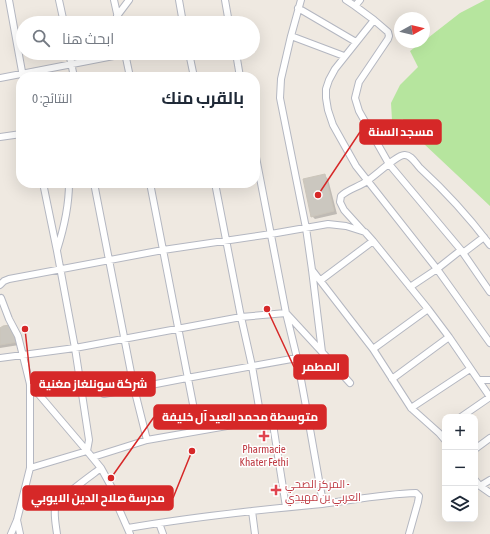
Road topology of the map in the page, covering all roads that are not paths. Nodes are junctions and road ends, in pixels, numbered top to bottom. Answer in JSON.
{"nodes":[{"id":1,"x":9,"y":0,"type":"edge"},
{"id":2,"x":59,"y":0,"type":"edge"},
{"id":3,"x":114,"y":0,"type":"edge"},
{"id":4,"x":129,"y":0,"type":"edge"},
{"id":5,"x":179,"y":0,"type":"edge"},
{"id":6,"x":225,"y":0,"type":"edge"},
{"id":7,"x":301,"y":0,"type":"edge"},
{"id":8,"x":346,"y":0,"type":"edge"},
{"id":9,"x":360,"y":0,"type":"edge"},
{"id":10,"x":355,"y":6,"type":"junction"},
{"id":11,"x":298,"y":8,"type":"junction"},
{"id":12,"x":62,"y":16,"type":"edge"},
{"id":13,"x":117,"y":16,"type":"joint"},
{"id":14,"x":182,"y":16,"type":"edge"},
{"id":15,"x":228,"y":16,"type":"edge"},
{"id":16,"x":374,"y":20,"type":"junction"},
{"id":17,"x":291,"y":36,"type":"junction"},
{"id":18,"x":16,"y":38,"type":"edge"},
{"id":19,"x":356,"y":42,"type":"junction"},
{"id":20,"x":344,"y":56,"type":"junction"},
{"id":21,"x":20,"y":60,"type":"edge"},
{"id":22,"x":70,"y":60,"type":"edge"},
{"id":23,"x":86,"y":60,"type":"edge"},
{"id":24,"x":126,"y":60,"type":"edge"},
{"id":25,"x":190,"y":60,"type":"edge"},
{"id":26,"x":237,"y":60,"type":"edge"},
{"id":27,"x":71,"y":64,"type":"junction"},
{"id":28,"x":22,"y":72,"type":"edge"},
{"id":29,"x":36,"y":72,"type":"edge"},
{"id":30,"x":73,"y":72,"type":"edge"},
{"id":31,"x":129,"y":72,"type":"edge"},
{"id":32,"x":193,"y":72,"type":"edge"},
{"id":33,"x":239,"y":72,"type":"edge"},
{"id":34,"x":16,"y":76,"type":"edge"},
{"id":35,"x":0,"y":78,"type":"edge"},
{"id":36,"x":16,"y":135,"type":"edge"},
{"id":37,"x":0,"y":137,"type":"edge"},
{"id":38,"x":389,"y":164,"type":"junction"},
{"id":39,"x":260,"y":178,"type":"edge"},
{"id":40,"x":367,"y":181,"type":"junction"},
{"id":41,"x":44,"y":188,"type":"edge"},
{"id":42,"x":69,"y":188,"type":"edge"},
{"id":43,"x":95,"y":188,"type":"edge"},
{"id":44,"x":151,"y":188,"type":"edge"},
{"id":45,"x":216,"y":188,"type":"edge"},
{"id":46,"x":306,"y":228,"type":"junction"},
{"id":47,"x":365,"y":232,"type":"junction"},
{"id":48,"x":271,"y":234,"type":"junction"},
{"id":49,"x":484,"y":237,"type":"junction"},
{"id":50,"x":227,"y":240,"type":"junction"},
{"id":51,"x":373,"y":240,"type":"junction"},
{"id":52,"x":490,"y":244,"type":"edge"},
{"id":53,"x":164,"y":250,"type":"junction"},
{"id":54,"x":57,"y":251,"type":"junction"},
{"id":55,"x":462,"y":251,"type":"junction"},
{"id":56,"x":109,"y":259,"type":"junction"},
{"id":57,"x":60,"y":269,"type":"junction"},
{"id":58,"x":437,"y":269,"type":"junction"},
{"id":59,"x":312,"y":270,"type":"junction"},
{"id":60,"x":321,"y":280,"type":"junction"},
{"id":61,"x":0,"y":285,"type":"edge"},
{"id":62,"x":410,"y":287,"type":"junction"},
{"id":63,"x":490,"y":292,"type":"edge"},
{"id":64,"x":0,"y":298,"type":"edge"},
{"id":65,"x":428,"y":310,"type":"junction"},
{"id":66,"x":0,"y":312,"type":"edge"},
{"id":67,"x":286,"y":313,"type":"junction"},
{"id":68,"x":241,"y":317,"type":"junction"},
{"id":69,"x":9,"y":319,"type":"junction"},
{"id":70,"x":178,"y":329,"type":"junction"},
{"id":71,"x":449,"y":337,"type":"junction"},
{"id":72,"x":124,"y":339,"type":"junction"},
{"id":73,"x":490,"y":343,"type":"edge"},
{"id":74,"x":75,"y":348,"type":"junction"},
{"id":75,"x":373,"y":349,"type":"junction"},
{"id":76,"x":322,"y":352,"type":"junction"},
{"id":77,"x":23,"y":354,"type":"junction"},
{"id":78,"x":0,"y":358,"type":"edge"},
{"id":79,"x":296,"y":358,"type":"junction"},
{"id":80,"x":252,"y":366,"type":"junction"},
{"id":81,"x":470,"y":369,"type":"junction"},
{"id":82,"x":187,"y":378,"type":"junction"},
{"id":83,"x":392,"y":379,"type":"junction"},
{"id":84,"x":479,"y":380,"type":"junction"},
{"id":85,"x":490,"y":380,"type":"edge"},
{"id":86,"x":350,"y":383,"type":"dead end"},
{"id":87,"x":30,"y":384,"type":"junction"},
{"id":88,"x":134,"y":388,"type":"junction"},
{"id":89,"x":104,"y":394,"type":"dead end"},
{"id":90,"x":490,"y":397,"type":"edge"},
{"id":91,"x":412,"y":408,"type":"junction"},
{"id":92,"x":307,"y":412,"type":"junction"},
{"id":93,"x":465,"y":414,"type":"edge"},
{"id":94,"x":272,"y":418,"type":"junction"},
{"id":95,"x":261,"y":419,"type":"junction"},
{"id":96,"x":198,"y":430,"type":"junction"},
{"id":97,"x":442,"y":430,"type":"edge"},
{"id":98,"x":439,"y":433,"type":"junction"},
{"id":99,"x":442,"y":436,"type":"edge"},
{"id":100,"x":490,"y":438,"type":"edge"},
{"id":101,"x":147,"y":440,"type":"junction"},
{"id":102,"x":478,"y":447,"type":"edge"},
{"id":103,"x":87,"y":451,"type":"junction"},
{"id":104,"x":93,"y":457,"type":"junction"},
{"id":105,"x":30,"y":468,"type":"junction"},
{"id":106,"x":101,"y":468,"type":"junction"},
{"id":107,"x":490,"y":480,"type":"edge"},
{"id":108,"x":478,"y":484,"type":"edge"},
{"id":109,"x":480,"y":486,"type":"junction"},
{"id":110,"x":490,"y":493,"type":"edge"},
{"id":111,"x":324,"y":504,"type":"junction"},
{"id":112,"x":286,"y":507,"type":"junction"},
{"id":113,"x":252,"y":511,"type":"junction"},
{"id":114,"x":17,"y":520,"type":"junction"},
{"id":115,"x":160,"y":523,"type":"junction"},
{"id":116,"x":129,"y":531,"type":"edge"},
{"id":117,"x":11,"y":534,"type":"edge"},
{"id":118,"x":20,"y":534,"type":"edge"},
{"id":119,"x":57,"y":534,"type":"edge"},
{"id":120,"x":163,"y":534,"type":"edge"},
{"id":121,"x":255,"y":534,"type":"edge"},
{"id":122,"x":409,"y":534,"type":"edge"}],
"edges":[{"from":1,"to":18,"type":"street"},
{"from":2,"to":12,"type":"street"},
{"from":3,"to":13,"type":"street"},
{"from":4,"to":13,"type":"street"},
{"from":5,"to":14,"type":"street"},
{"from":6,"to":15,"type":"street"},
{"from":7,"to":11,"type":"street"},
{"from":8,"to":10,"type":"street"},
{"from":9,"to":10,"type":"street"},
{"from":10,"to":16,"type":"street"},
{"from":11,"to":17,"type":"street"},
{"from":11,"to":19,"type":"street"},
{"from":16,"to":19,"type":"street"},
{"from":16,"to":38,"type":"street"},
{"from":17,"to":20,"type":"street"},
{"from":17,"to":46,"type":"street"},
{"from":19,"to":20,"type":"street"},
{"from":20,"to":40,"type":"street"},
{"from":21,"to":28,"type":"street"},
{"from":22,"to":27,"type":"street"},
{"from":23,"to":27,"type":"street"},
{"from":24,"to":31,"type":"street"},
{"from":25,"to":32,"type":"street"},
{"from":26,"to":33,"type":"street"},
{"from":27,"to":29,"type":"street"},
{"from":27,"to":30,"type":"street"},
{"from":34,"to":35,"type":"street"},
{"from":36,"to":37,"type":"street"},
{"from":38,"to":40,"type":"street"},
{"from":38,"to":49,"type":"street"},
{"from":38,"to":55,"type":"street"},
{"from":39,"to":48,"type":"street"},
{"from":40,"to":47,"type":"street"},
{"from":40,"to":58,"type":"street"},
{"from":41,"to":54,"type":"street"},
{"from":42,"to":54,"type":"street"},
{"from":43,"to":56,"type":"street"},
{"from":44,"to":53,"type":"street"},
{"from":45,"to":50,"type":"street"},
{"from":46,"to":47,"type":"street"},
{"from":46,"to":48,"type":"street"},
{"from":46,"to":59,"type":"street"},
{"from":47,"to":51,"type":"street"},
{"from":48,"to":50,"type":"street"},
{"from":48,"to":67,"type":"street"},
{"from":49,"to":52,"type":"street"},
{"from":49,"to":55,"type":"street"},
{"from":50,"to":53,"type":"street"},
{"from":50,"to":68,"type":"street"},
{"from":51,"to":60,"type":"street"},
{"from":51,"to":62,"type":"street"},
{"from":53,"to":56,"type":"street"},
{"from":53,"to":70,"type":"street"},
{"from":54,"to":57,"type":"street"},
{"from":55,"to":58,"type":"street"},
{"from":55,"to":63,"type":"street"},
{"from":56,"to":57,"type":"street"},
{"from":56,"to":72,"type":"street"},
{"from":57,"to":61,"type":"street"},
{"from":57,"to":74,"type":"street"},
{"from":58,"to":62,"type":"street"},
{"from":58,"to":73,"type":"street"},
{"from":59,"to":60,"type":"street"},
{"from":59,"to":76,"type":"street"},
{"from":60,"to":75,"type":"street"},
{"from":62,"to":65,"type":"street"},
{"from":64,"to":69,"type":"street"},
{"from":65,"to":71,"type":"street"},
{"from":65,"to":75,"type":"street"},
{"from":66,"to":69,"type":"street"},
{"from":67,"to":68,"type":"street"},
{"from":67,"to":76,"type":"street"},
{"from":67,"to":79,"type":"street"},
{"from":68,"to":70,"type":"street"},
{"from":68,"to":80,"type":"street"},
{"from":69,"to":77,"type":"street"},
{"from":70,"to":72,"type":"street"},
{"from":70,"to":82,"type":"street"},
{"from":71,"to":81,"type":"street"},
{"from":71,"to":83,"type":"street"},
{"from":72,"to":74,"type":"street"},
{"from":72,"to":88,"type":"street"},
{"from":74,"to":77,"type":"street"},
{"from":74,"to":103,"type":"street"},
{"from":75,"to":83,"type":"street"},
{"from":76,"to":86,"type":"street"},
{"from":77,"to":78,"type":"street"},
{"from":77,"to":87,"type":"street"},
{"from":79,"to":80,"type":"street"},
{"from":79,"to":92,"type":"street"},
{"from":80,"to":82,"type":"street"},
{"from":80,"to":95,"type":"street"},
{"from":81,"to":84,"type":"street"},
{"from":81,"to":91,"type":"street"},
{"from":82,"to":88,"type":"street"},
{"from":82,"to":96,"type":"street"},
{"from":83,"to":91,"type":"street"},
{"from":84,"to":85,"type":"street"},
{"from":84,"to":90,"type":"street"},
{"from":87,"to":103,"type":"street"},
{"from":87,"to":105,"type":"street"},
{"from":88,"to":89,"type":"street"},
{"from":88,"to":101,"type":"street"},
{"from":90,"to":93,"type":"street"},
{"from":91,"to":98,"type":"street"},
{"from":92,"to":94,"type":"street"},
{"from":92,"to":111,"type":"street"},
{"from":94,"to":95,"type":"street"},
{"from":94,"to":112,"type":"street"},
{"from":95,"to":96,"type":"street"},
{"from":96,"to":101,"type":"street"},
{"from":97,"to":98,"type":"street"},
{"from":98,"to":99,"type":"street"},
{"from":100,"to":102,"type":"street"},
{"from":101,"to":104,"type":"street"},
{"from":103,"to":104,"type":"street"},
{"from":103,"to":105,"type":"street"},
{"from":104,"to":106,"type":"street"},
{"from":105,"to":114,"type":"street"},
{"from":106,"to":116,"type":"street"},
{"from":106,"to":119,"type":"street"},
{"from":107,"to":109,"type":"street"},
{"from":108,"to":109,"type":"street"},
{"from":109,"to":110,"type":"street"},
{"from":111,"to":112,"type":"street"},
{"from":111,"to":122,"type":"street"},
{"from":112,"to":113,"type":"street"},
{"from":113,"to":115,"type":"street"},
{"from":113,"to":121,"type":"street"},
{"from":114,"to":117,"type":"street"},
{"from":114,"to":118,"type":"street"},
{"from":115,"to":116,"type":"street"},
{"from":115,"to":120,"type":"street"}]}
